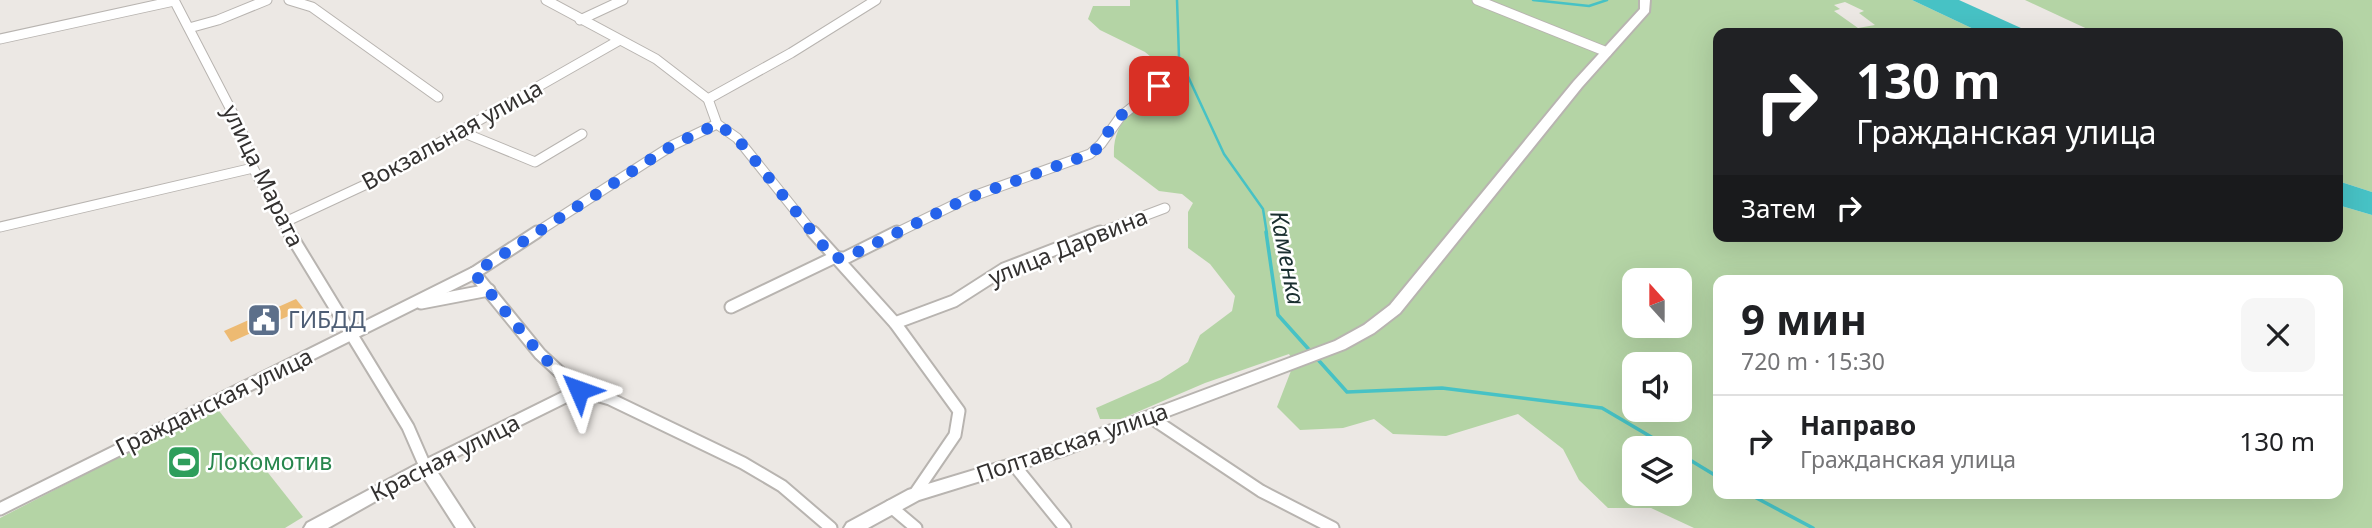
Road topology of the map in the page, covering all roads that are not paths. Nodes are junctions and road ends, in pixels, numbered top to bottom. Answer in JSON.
{"nodes":[{"id":1,"x":267,"y":0,"type":"edge"},
{"id":2,"x":289,"y":0,"type":"edge"},
{"id":3,"x":546,"y":0,"type":"edge"},
{"id":4,"x":622,"y":0,"type":"edge"},
{"id":5,"x":876,"y":0,"type":"edge"},
{"id":6,"x":1477,"y":0,"type":"edge"},
{"id":7,"x":1645,"y":0,"type":"edge"},
{"id":8,"x":174,"y":1,"type":"edge"},
{"id":9,"x":580,"y":20,"type":"junction"},
{"id":10,"x":189,"y":28,"type":"junction"},
{"id":11,"x":0,"y":39,"type":"edge"},
{"id":12,"x":618,"y":41,"type":"junction"},
{"id":13,"x":1608,"y":52,"type":"junction"},
{"id":14,"x":1159,"y":86,"type":"dead end"},
{"id":15,"x":438,"y":97,"type":"dead end"},
{"id":16,"x":708,"y":99,"type":"junction"},
{"id":17,"x":717,"y":124,"type":"junction"},
{"id":18,"x":462,"y":132,"type":"junction"},
{"id":19,"x":582,"y":134,"type":"dead end"},
{"id":20,"x":253,"y":168,"type":"junction"},
{"id":21,"x":1165,"y":208,"type":"dead end"},
{"id":22,"x":283,"y":223,"type":"junction"},
{"id":23,"x":0,"y":227,"type":"edge"},
{"id":24,"x":833,"y":258,"type":"junction"},
{"id":25,"x":474,"y":273,"type":"junction"},
{"id":26,"x":489,"y":290,"type":"junction"},
{"id":27,"x":412,"y":304,"type":"junction"},
{"id":28,"x":732,"y":307,"type":"dead end"},
{"id":29,"x":895,"y":323,"type":"junction"},
{"id":30,"x":349,"y":335,"type":"junction"},
{"id":31,"x":579,"y":390,"type":"junction"},
{"id":32,"x":1150,"y":417,"type":"junction"},
{"id":33,"x":1014,"y":465,"type":"junction"},
{"id":34,"x":425,"y":466,"type":"junction"},
{"id":35,"x":915,"y":495,"type":"junction"},
{"id":36,"x":890,"y":506,"type":"junction"},
{"id":37,"x":0,"y":509,"type":"edge"},
{"id":38,"x":313,"y":528,"type":"edge"},
{"id":39,"x":465,"y":528,"type":"edge"},
{"id":40,"x":831,"y":528,"type":"edge"},
{"id":41,"x":853,"y":528,"type":"edge"},
{"id":42,"x":916,"y":528,"type":"edge"},
{"id":43,"x":1065,"y":528,"type":"edge"},
{"id":44,"x":1333,"y":528,"type":"edge"}],
"edges":[{"from":1,"to":10,"type":"street"},
{"from":2,"to":15,"type":"street"},
{"from":3,"to":9,"type":"street"},
{"from":4,"to":9,"type":"street"},
{"from":5,"to":16,"type":"street"},
{"from":6,"to":13,"type":"street"},
{"from":7,"to":13,"type":"street","name":"Полтавская улица"},
{"from":8,"to":10,"type":"street","name":"улица Марата"},
{"from":8,"to":11,"type":"street"},
{"from":9,"to":12,"type":"street"},
{"from":10,"to":20,"type":"street","name":"улица Марата"},
{"from":12,"to":16,"type":"street"},
{"from":12,"to":18,"type":"street","name":"Вокзальная улица"},
{"from":13,"to":32,"type":"street","name":"Полтавская улица"},
{"from":14,"to":24,"type":"street"},
{"from":16,"to":17,"type":"street"},
{"from":17,"to":24,"type":"street"},
{"from":17,"to":25,"type":"street","name":"Гражданская улица"},
{"from":18,"to":19,"type":"street"},
{"from":18,"to":22,"type":"street","name":"Вокзальная улица"},
{"from":20,"to":22,"type":"street","name":"улица Марата"},
{"from":20,"to":23,"type":"street"},
{"from":21,"to":29,"type":"street","name":"улица Дарвина"},
{"from":22,"to":30,"type":"street","name":"улица Марата"},
{"from":24,"to":28,"type":"street"},
{"from":24,"to":29,"type":"street"},
{"from":25,"to":26,"type":"street"},
{"from":25,"to":27,"type":"street","name":"Гражданская улица"},
{"from":26,"to":27,"type":"street"},
{"from":26,"to":31,"type":"street"},
{"from":27,"to":30,"type":"street","name":"Гражданская улица"},
{"from":29,"to":35,"type":"street"},
{"from":30,"to":34,"type":"street","name":"улица Марата"},
{"from":30,"to":37,"type":"street","name":"Гражданская улица"},
{"from":31,"to":34,"type":"street","name":"Красная улица"},
{"from":31,"to":40,"type":"street"},
{"from":32,"to":33,"type":"street","name":"Полтавская улица"},
{"from":32,"to":44,"type":"street"},
{"from":33,"to":35,"type":"street","name":"Полтавская улица"},
{"from":33,"to":43,"type":"street"},
{"from":34,"to":38,"type":"street","name":"Красная улица"},
{"from":34,"to":39,"type":"street","name":"улица Марата"},
{"from":35,"to":36,"type":"street","name":"Полтавская улица"},
{"from":36,"to":41,"type":"street","name":"Полтавская улица"},
{"from":36,"to":42,"type":"street"}]}
